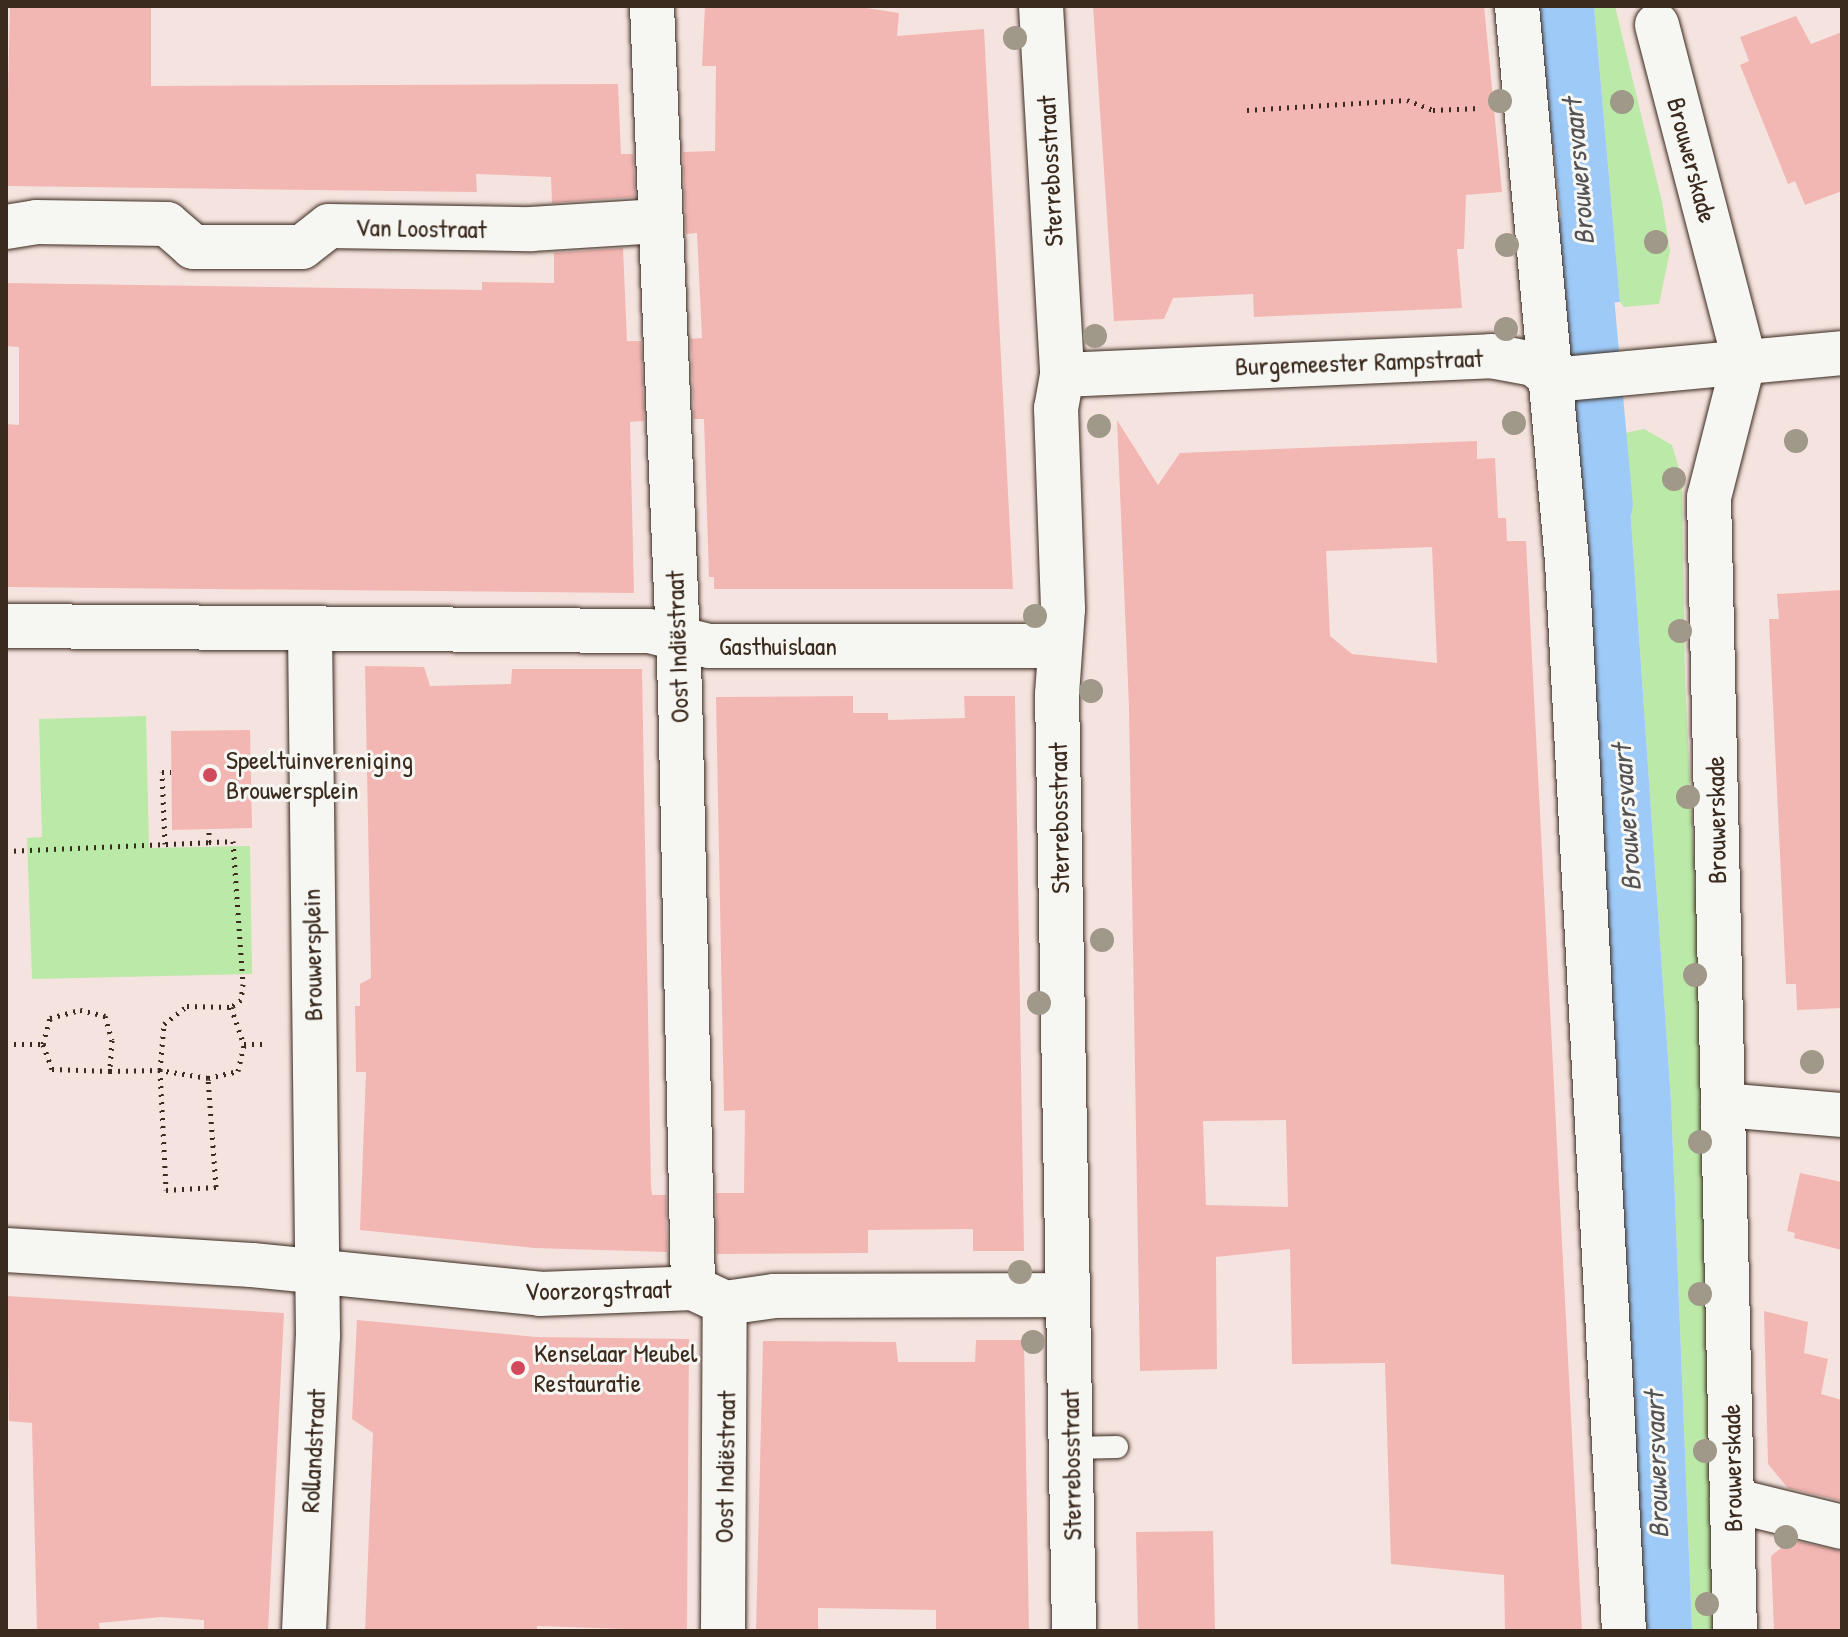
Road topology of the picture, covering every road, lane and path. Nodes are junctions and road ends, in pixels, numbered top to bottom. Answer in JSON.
{"nodes":[{"id":1,"x":652,"y":6,"type":"edge"},
{"id":2,"x":1041,"y":6,"type":"edge"},
{"id":3,"x":1517,"y":6,"type":"edge"},
{"id":4,"x":1657,"y":25,"type":"dead end"},
{"id":5,"x":1528,"y":105,"type":"junction"},
{"id":6,"x":1247,"y":110,"type":"dead end"},
{"id":7,"x":659,"y":221,"type":"junction"},
{"id":8,"x":6,"y":227,"type":"edge"},
{"id":9,"x":1842,"y":353,"type":"edge"},
{"id":10,"x":1744,"y":360,"type":"junction"},
{"id":11,"x":1062,"y":375,"type":"junction"},
{"id":12,"x":1564,"y":379,"type":"junction"},
{"id":13,"x":6,"y":626,"type":"edge"},
{"id":14,"x":310,"y":630,"type":"junction"},
{"id":15,"x":677,"y":638,"type":"junction"},
{"id":16,"x":1057,"y":646,"type":"junction"},
{"id":17,"x":171,"y":772,"type":"dead end"},
{"id":18,"x":209,"y":829,"type":"dead end"},
{"id":19,"x":209,"y":842,"type":"junction"},
{"id":20,"x":165,"y":844,"type":"junction"},
{"id":21,"x":6,"y":851,"type":"edge"},
{"id":22,"x":231,"y":1007,"type":"junction"},
{"id":23,"x":313,"y":1042,"type":"junction"},
{"id":24,"x":6,"y":1044,"type":"edge"},
{"id":25,"x":43,"y":1044,"type":"junction"},
{"id":26,"x":244,"y":1044,"type":"junction"},
{"id":27,"x":160,"y":1070,"type":"junction"},
{"id":28,"x":110,"y":1071,"type":"junction"},
{"id":29,"x":208,"y":1078,"type":"junction"},
{"id":30,"x":1723,"y":1105,"type":"junction"},
{"id":31,"x":1842,"y":1115,"type":"edge"},
{"id":32,"x":6,"y":1250,"type":"edge"},
{"id":33,"x":318,"y":1272,"type":"junction"},
{"id":34,"x":1068,"y":1295,"type":"junction"},
{"id":35,"x":709,"y":1296,"type":"junction"},
{"id":36,"x":1117,"y":1447,"type":"dead end"},
{"id":37,"x":1071,"y":1448,"type":"junction"},
{"id":38,"x":1732,"y":1500,"type":"junction"},
{"id":39,"x":1842,"y":1527,"type":"edge"},
{"id":40,"x":304,"y":1631,"type":"edge"},
{"id":41,"x":723,"y":1631,"type":"edge"},
{"id":42,"x":1074,"y":1631,"type":"edge"},
{"id":43,"x":1624,"y":1631,"type":"edge"},
{"id":44,"x":1735,"y":1631,"type":"edge"}],
"edges":[{"from":1,"to":7,"type":"street","name":"Oost Indiëstraat"},
{"from":2,"to":11,"type":"street","name":"Sterrebosstraat"},
{"from":3,"to":5,"type":"street"},
{"from":4,"to":10,"type":"street","name":"Brouwerskade"},
{"from":5,"to":6,"type":"path"},
{"from":5,"to":12,"type":"street"},
{"from":7,"to":8,"type":"street","name":"Van Loostraat"},
{"from":7,"to":15,"type":"street","name":"Oost Indiëstraat"},
{"from":9,"to":10,"type":"street"},
{"from":10,"to":12,"type":"street"},
{"from":10,"to":30,"type":"street","name":"Brouwerskade"},
{"from":11,"to":12,"type":"street","name":"Burgemeester Rampstraat"},
{"from":11,"to":16,"type":"street","name":"Sterrebosstraat"},
{"from":12,"to":43,"type":"street"},
{"from":13,"to":14,"type":"street"},
{"from":14,"to":15,"type":"street","name":"Gasthuislaan"},
{"from":14,"to":23,"type":"street","name":"Brouwersplein"},
{"from":15,"to":16,"type":"street","name":"Gasthuislaan"},
{"from":15,"to":35,"type":"street","name":"Oost Indiëstraat"},
{"from":16,"to":34,"type":"street","name":"Sterrebosstraat"},
{"from":17,"to":20,"type":"path"},
{"from":18,"to":19,"type":"path"},
{"from":19,"to":20,"type":"path"},
{"from":19,"to":22,"type":"path"},
{"from":20,"to":21,"type":"path"},
{"from":22,"to":26,"type":"path"},
{"from":22,"to":27,"type":"path"},
{"from":23,"to":26,"type":"path"},
{"from":23,"to":33,"type":"street","name":"Brouwersplein"},
{"from":24,"to":25,"type":"path"},
{"from":25,"to":28,"type":"path"},
{"from":25,"to":28,"type":"path"},
{"from":26,"to":29,"type":"path"},
{"from":27,"to":28,"type":"path"},
{"from":27,"to":29,"type":"path"},
{"from":27,"to":29,"type":"path"},
{"from":30,"to":31,"type":"street"},
{"from":30,"to":38,"type":"street","name":"Brouwerskade"},
{"from":32,"to":33,"type":"street"},
{"from":33,"to":35,"type":"street","name":"Voorzorgstraat"},
{"from":33,"to":40,"type":"street","name":"Rollandstraat"},
{"from":34,"to":35,"type":"street","name":"Voorzorgstraat"},
{"from":34,"to":37,"type":"street","name":"Sterrebosstraat"},
{"from":35,"to":41,"type":"street","name":"Oost Indiëstraat"},
{"from":36,"to":37,"type":"lane"},
{"from":37,"to":42,"type":"street","name":"Sterrebosstraat"},
{"from":38,"to":39,"type":"street"},
{"from":38,"to":44,"type":"street","name":"Brouwerskade"}]}
